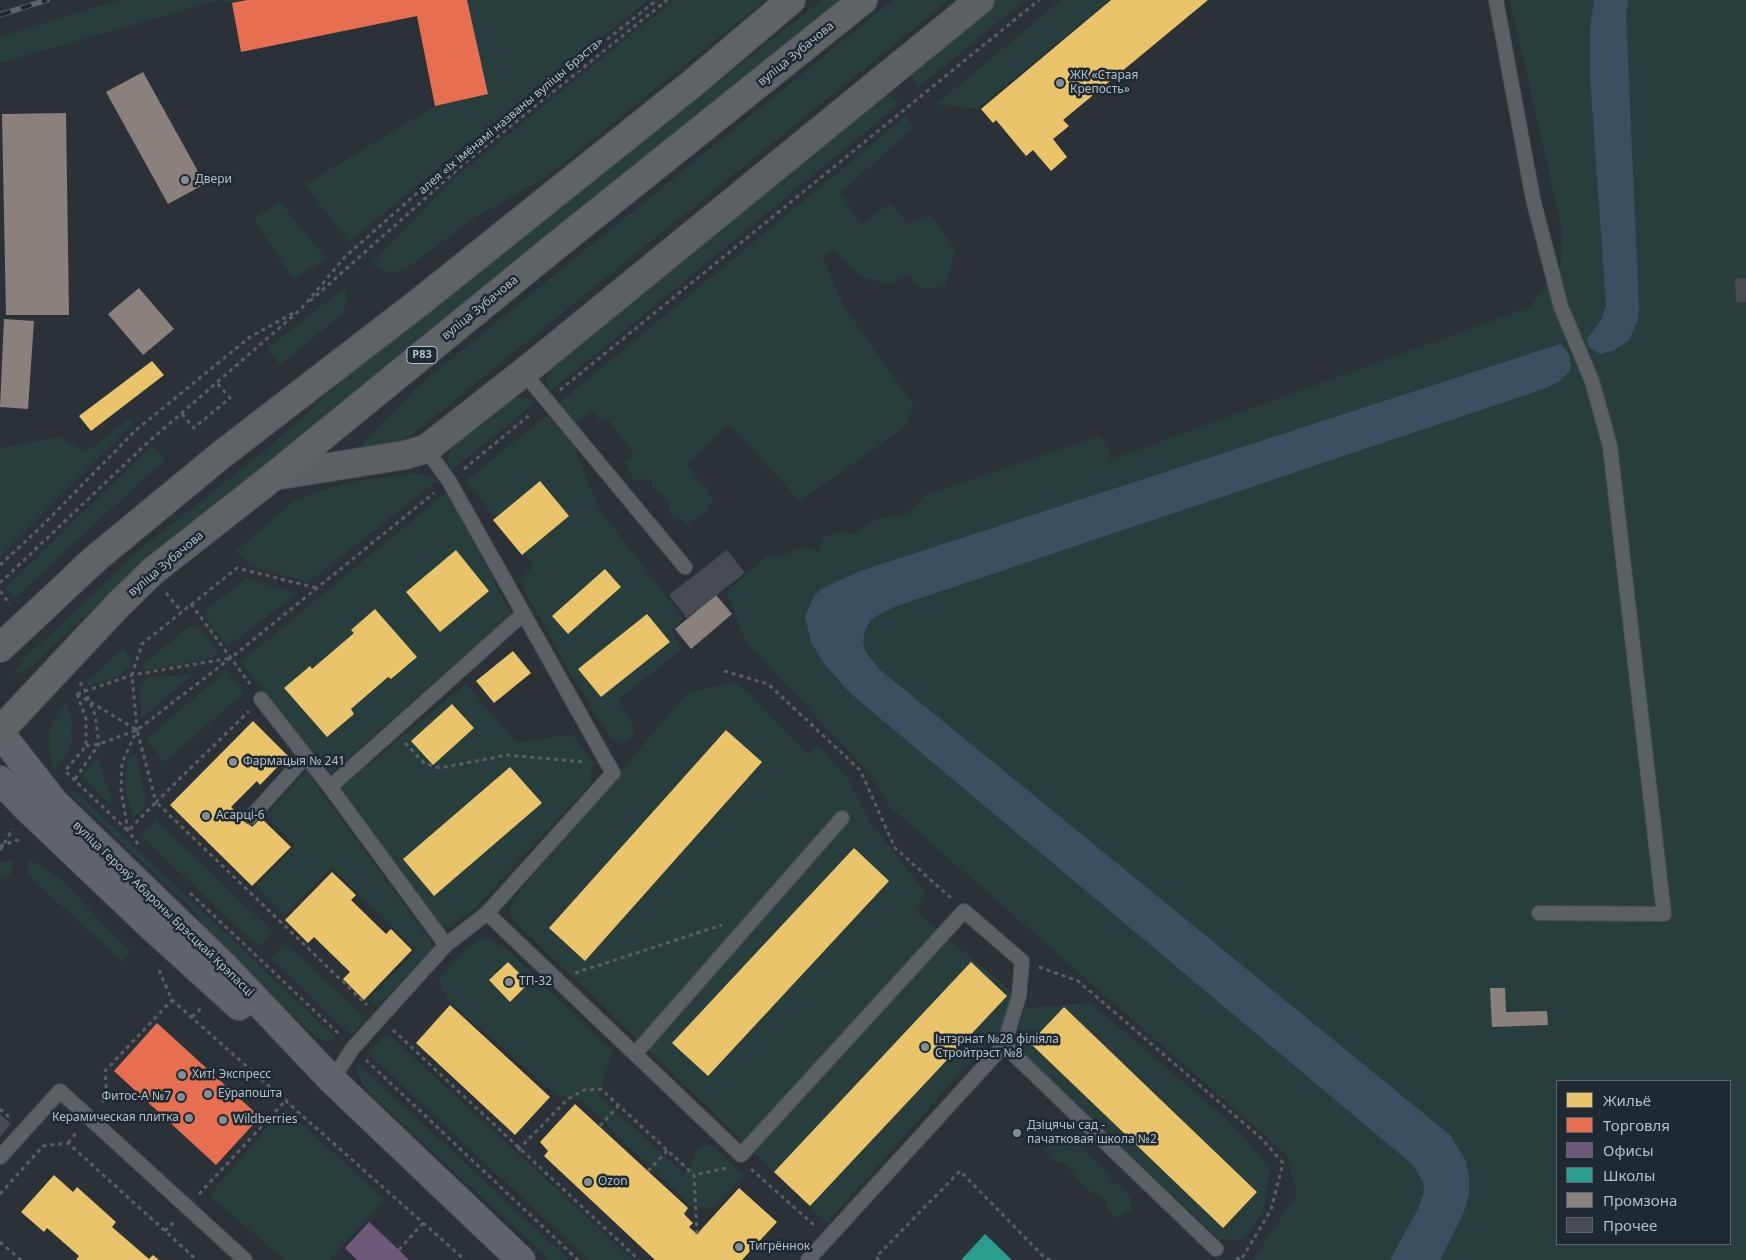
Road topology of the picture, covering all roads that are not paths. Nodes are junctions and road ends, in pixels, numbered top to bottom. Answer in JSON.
{"nodes":[{"id":1,"x":791,"y":0,"type":"edge"},
{"id":2,"x":863,"y":0,"type":"edge"},
{"id":3,"x":980,"y":0,"type":"edge"},
{"id":4,"x":1496,"y":0,"type":"edge"},
{"id":5,"x":524,"y":373,"type":"junction"},
{"id":6,"x":426,"y":449,"type":"junction"},
{"id":7,"x":274,"y":476,"type":"junction"},
{"id":8,"x":685,"y":567,"type":"dead end"},
{"id":9,"x":523,"y":614,"type":"junction"},
{"id":10,"x":0,"y":648,"type":"edge"},
{"id":11,"x":261,"y":699,"type":"road end"},
{"id":12,"x":0,"y":732,"type":"edge"},
{"id":13,"x":306,"y":756,"type":"junction"},
{"id":14,"x":0,"y":780,"type":"edge"},
{"id":15,"x":330,"y":787,"type":"junction"},
{"id":16,"x":251,"y":817,"type":"dead end"},
{"id":17,"x":842,"y":818,"type":"dead end"},
{"id":18,"x":39,"y":819,"type":"junction"},
{"id":19,"x":487,"y":913,"type":"junction"},
{"id":20,"x":1539,"y":913,"type":"dead end"},
{"id":21,"x":446,"y":945,"type":"junction"},
{"id":22,"x":1004,"y":1045,"type":"junction"},
{"id":23,"x":635,"y":1054,"type":"junction"},
{"id":24,"x":332,"y":1080,"type":"junction"},
{"id":25,"x":0,"y":1157,"type":"edge"},
{"id":26,"x":1216,"y":1250,"type":"road end"},
{"id":27,"x":245,"y":1260,"type":"edge"},
{"id":28,"x":521,"y":1260,"type":"edge"},
{"id":29,"x":808,"y":1260,"type":"edge"}],
"edges":[{"from":1,"to":10,"type":"highway"},
{"from":2,"to":7,"type":"highway","name":"вуліца Зубачова","number":"Р83"},
{"from":3,"to":5,"type":"street"},
{"from":4,"to":20,"type":"lane"},
{"from":5,"to":6,"type":"street"},
{"from":5,"to":8,"type":"lane"},
{"from":6,"to":7,"type":"street"},
{"from":6,"to":9,"type":"lane"},
{"from":7,"to":12,"type":"highway","name":"вуліца Зубачова","number":"Р83"},
{"from":9,"to":15,"type":"lane"},
{"from":9,"to":19,"type":"lane"},
{"from":11,"to":13,"type":"lane"},
{"from":12,"to":18,"type":"main road","name":"вуліца Герояў Абароны Брэсцкай Крэпасці"},
{"from":13,"to":15,"type":"lane"},
{"from":13,"to":16,"type":"lane"},
{"from":14,"to":18,"type":"main road","name":"вуліца Герояў Абароны Брэсцкай Крэпасці"},
{"from":15,"to":21,"type":"lane"},
{"from":17,"to":23,"type":"lane"},
{"from":18,"to":24,"type":"main road","name":"вуліца Герояў Абароны Брэсцкай Крэпасці"},
{"from":19,"to":21,"type":"lane"},
{"from":19,"to":23,"type":"lane"},
{"from":21,"to":24,"type":"lane"},
{"from":22,"to":23,"type":"lane"},
{"from":22,"to":26,"type":"lane"},
{"from":22,"to":29,"type":"lane"},
{"from":24,"to":28,"type":"main road","name":"вуліца Герояў Абароны Брэсцкай Крэпасці"},
{"from":25,"to":27,"type":"lane"}]}
